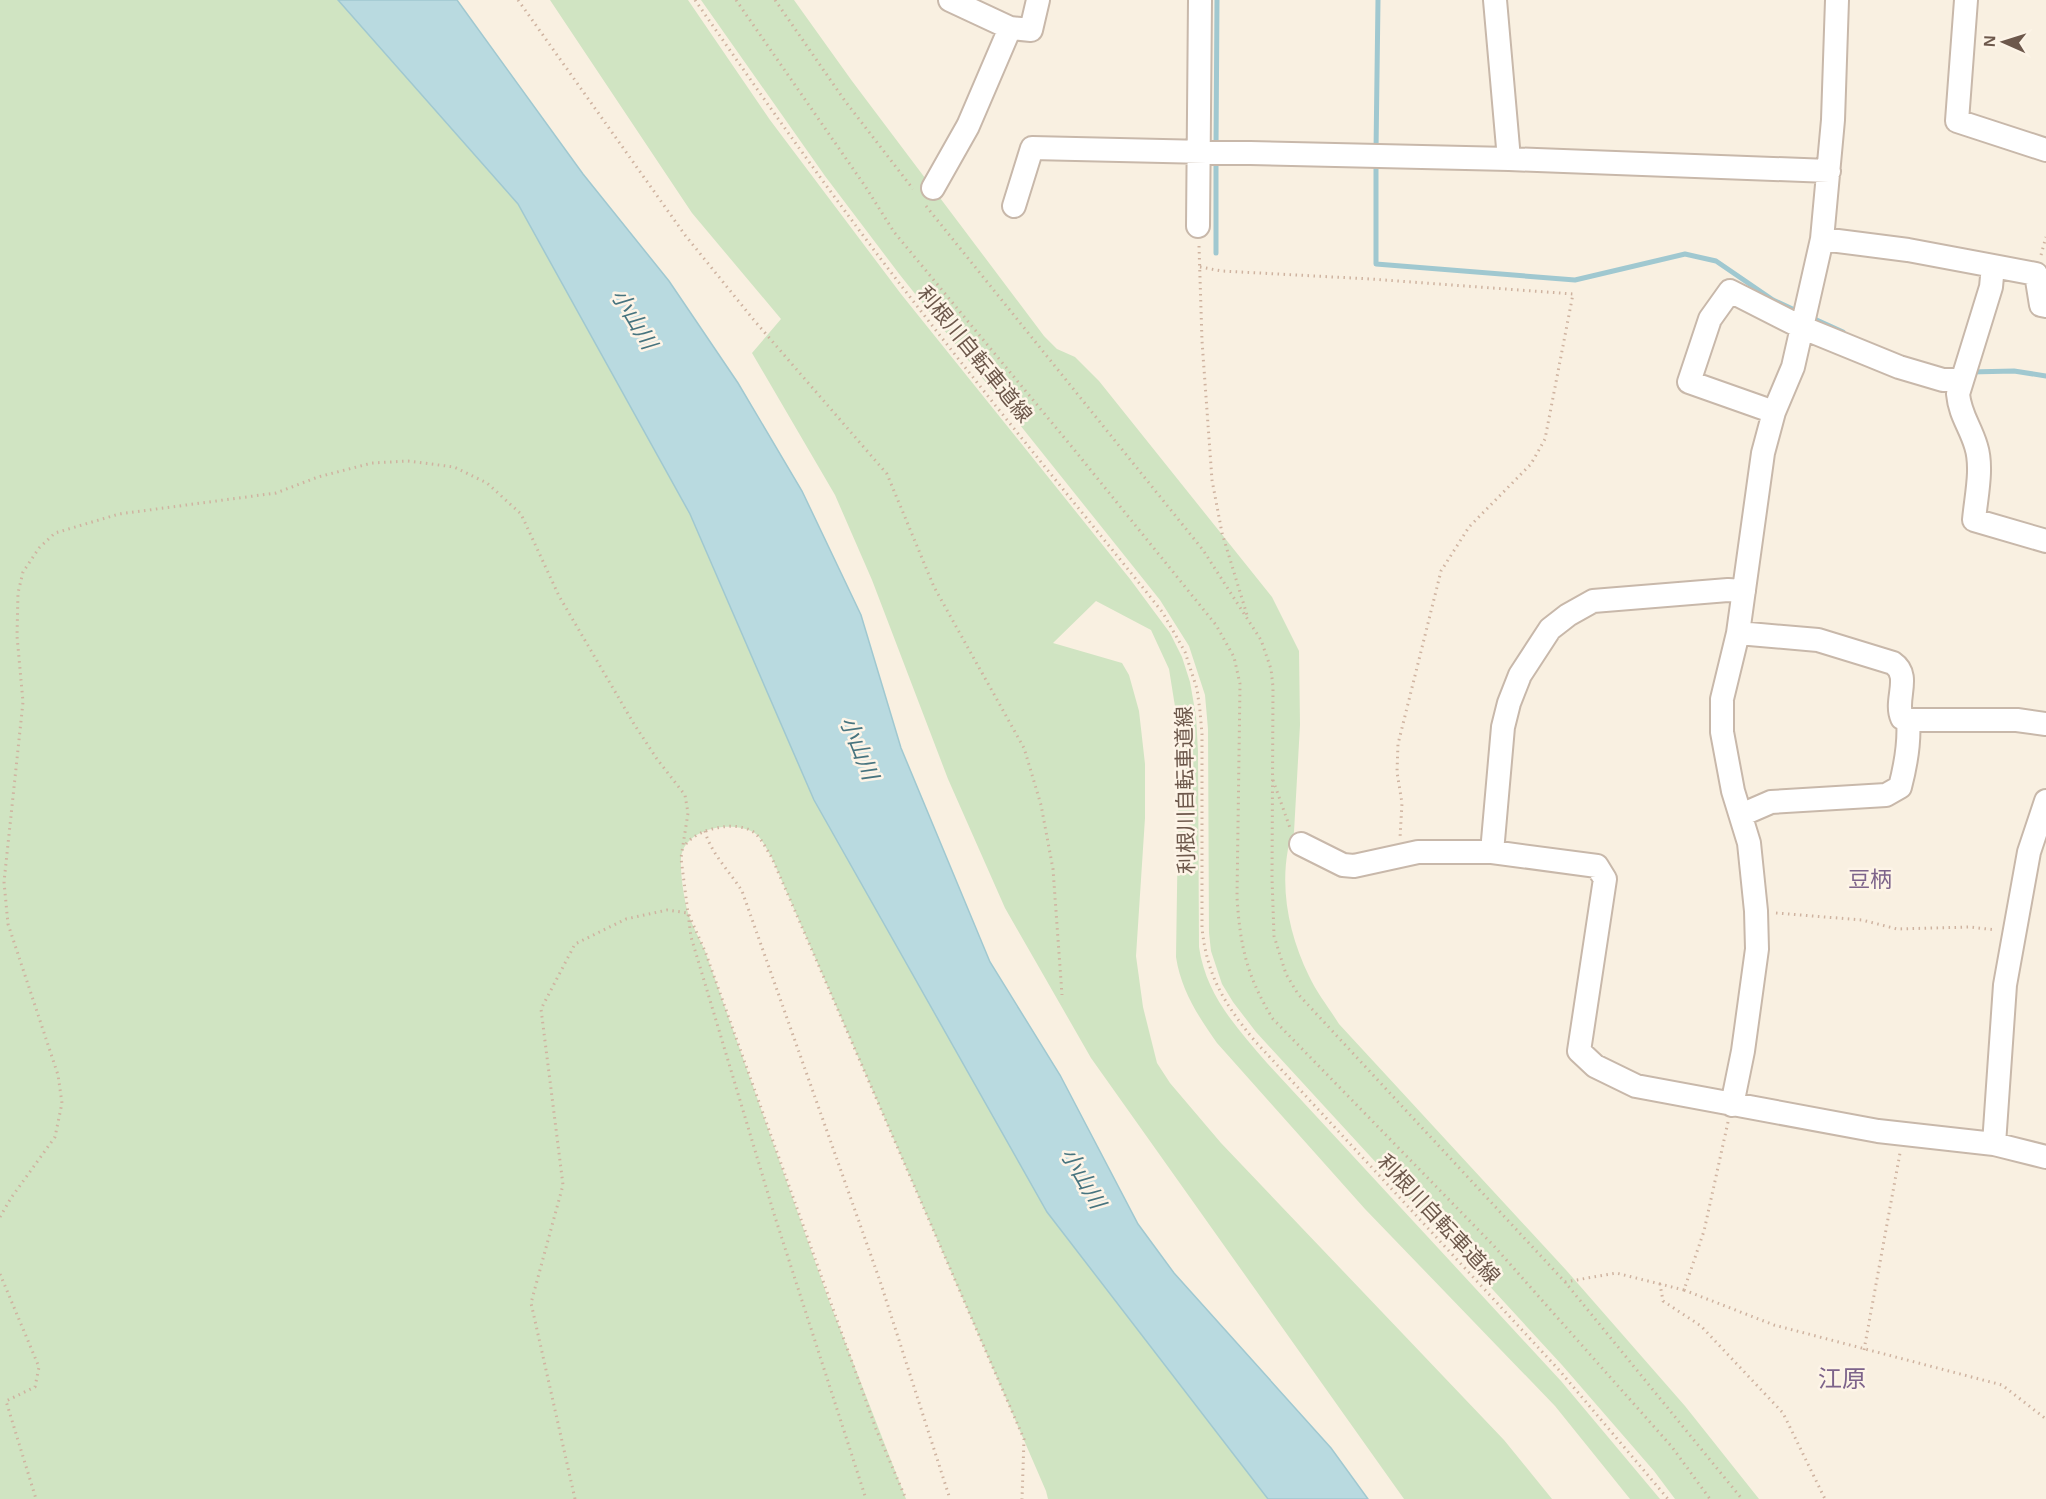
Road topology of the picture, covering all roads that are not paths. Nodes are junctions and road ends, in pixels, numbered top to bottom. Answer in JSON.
{"nodes":[{"id":1,"x":950,"y":0,"type":"edge"},
{"id":2,"x":1038,"y":0,"type":"edge"},
{"id":3,"x":1200,"y":0,"type":"edge"},
{"id":4,"x":1495,"y":0,"type":"edge"},
{"id":5,"x":1837,"y":0,"type":"edge"},
{"id":6,"x":1966,"y":0,"type":"edge"},
{"id":7,"x":1021,"y":29,"type":"junction"},
{"id":8,"x":2046,"y":150,"type":"edge"},
{"id":9,"x":1199,"y":153,"type":"junction"},
{"id":10,"x":1509,"y":159,"type":"junction"},
{"id":11,"x":1829,"y":171,"type":"junction"},
{"id":12,"x":925,"y":195,"type":"road end"},
{"id":13,"x":1014,"y":206,"type":"dead end"},
{"id":14,"x":1198,"y":226,"type":"road end"},
{"id":15,"x":1822,"y":239,"type":"junction"},
{"id":16,"x":1993,"y":266,"type":"junction"},
{"id":17,"x":2046,"y":306,"type":"edge"},
{"id":18,"x":1801,"y":327,"type":"junction"},
{"id":19,"x":1962,"y":380,"type":"junction"},
{"id":20,"x":1774,"y":412,"type":"junction"},
{"id":21,"x":2046,"y":541,"type":"edge"},
{"id":22,"x":1744,"y":591,"type":"junction"},
{"id":23,"x":1737,"y":633,"type":"junction"},
{"id":24,"x":1908,"y":720,"type":"junction"},
{"id":25,"x":2046,"y":724,"type":"edge"},
{"id":26,"x":2046,"y":801,"type":"edge"},
{"id":27,"x":1741,"y":815,"type":"junction"},
{"id":28,"x":1300,"y":844,"type":"road end"},
{"id":29,"x":1492,"y":852,"type":"junction"},
{"id":30,"x":1732,"y":1105,"type":"junction"},
{"id":31,"x":1994,"y":1144,"type":"junction"},
{"id":32,"x":2046,"y":1157,"type":"edge"}],
"edges":[{"from":1,"to":7,"type":"street"},
{"from":2,"to":7,"type":"street"},
{"from":3,"to":9,"type":"street"},
{"from":4,"to":10,"type":"street"},
{"from":5,"to":11,"type":"street"},
{"from":6,"to":8,"type":"street"},
{"from":7,"to":12,"type":"street"},
{"from":9,"to":10,"type":"street"},
{"from":9,"to":13,"type":"street"},
{"from":9,"to":14,"type":"street"},
{"from":10,"to":11,"type":"street"},
{"from":11,"to":15,"type":"street"},
{"from":15,"to":16,"type":"street"},
{"from":15,"to":18,"type":"street"},
{"from":16,"to":17,"type":"street"},
{"from":16,"to":19,"type":"street"},
{"from":18,"to":19,"type":"street"},
{"from":18,"to":20,"type":"street"},
{"from":18,"to":20,"type":"street"},
{"from":19,"to":21,"type":"street"},
{"from":20,"to":22,"type":"street"},
{"from":22,"to":23,"type":"street"},
{"from":22,"to":29,"type":"street"},
{"from":23,"to":24,"type":"street"},
{"from":23,"to":27,"type":"street"},
{"from":24,"to":25,"type":"street"},
{"from":24,"to":27,"type":"street"},
{"from":26,"to":31,"type":"street"},
{"from":27,"to":30,"type":"street"},
{"from":28,"to":29,"type":"street"},
{"from":29,"to":30,"type":"street"},
{"from":30,"to":31,"type":"street"},
{"from":31,"to":32,"type":"street"}]}
